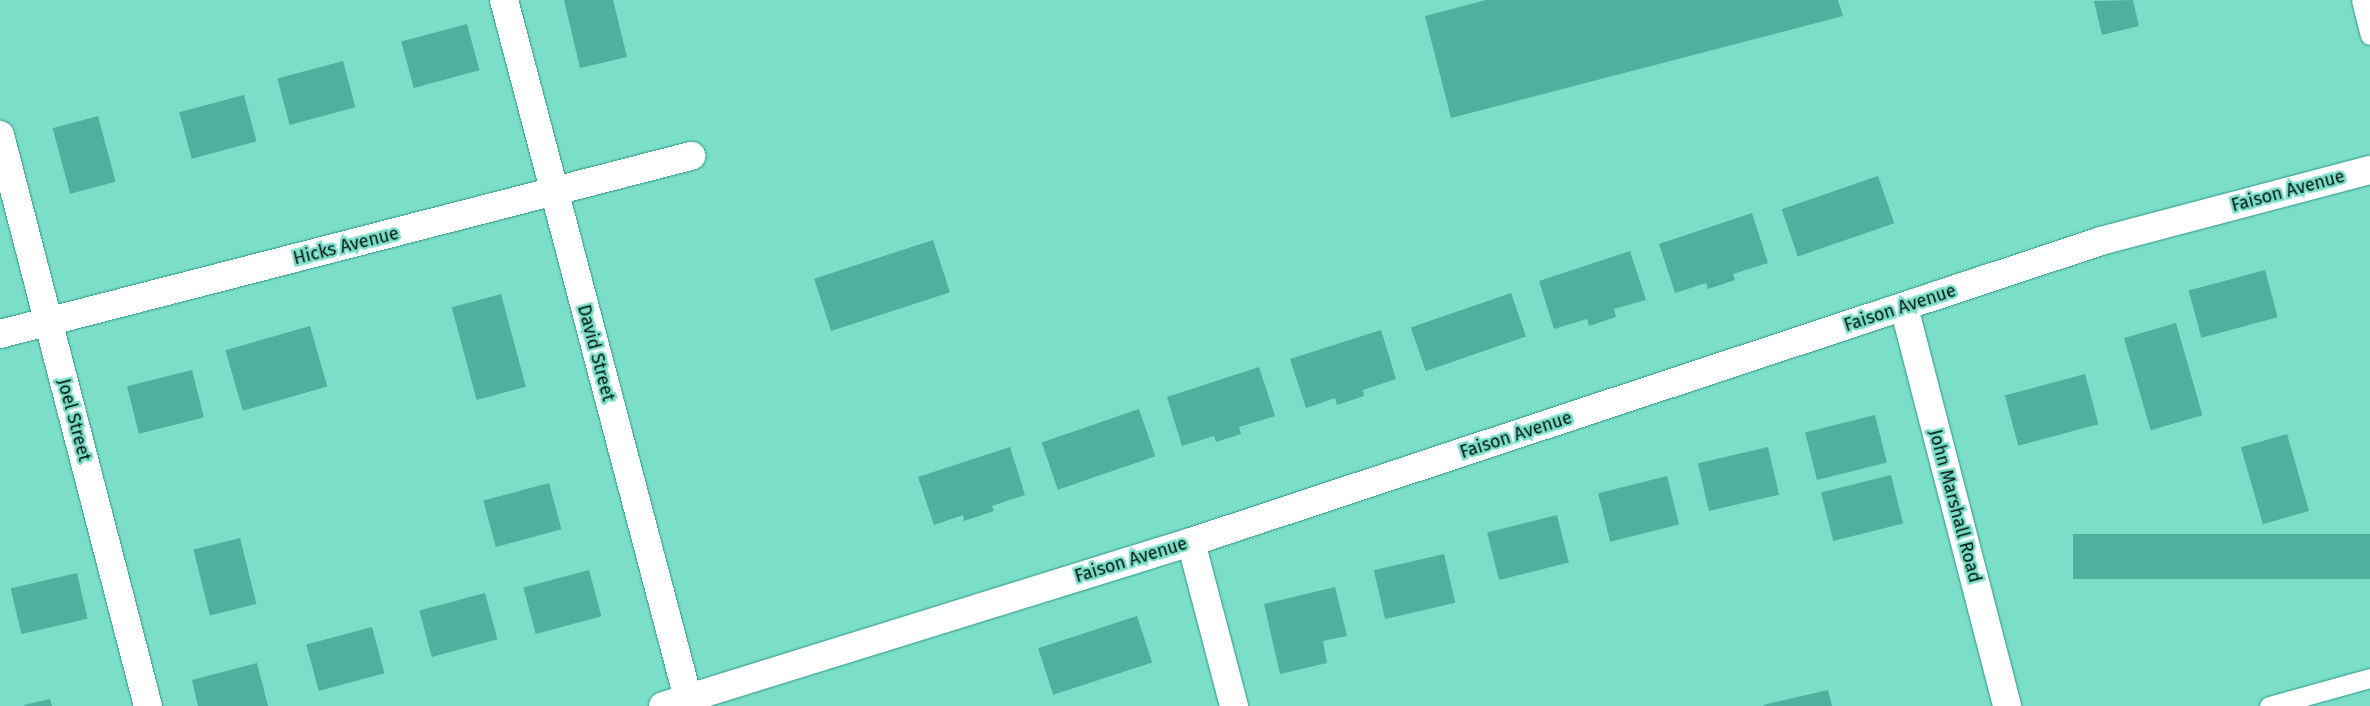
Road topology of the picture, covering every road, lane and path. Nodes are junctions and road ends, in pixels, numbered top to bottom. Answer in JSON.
{"nodes":[{"id":1,"x":504,"y":0,"type":"edge"},
{"id":2,"x":2361,"y":0,"type":"edge"},
{"id":3,"x":2370,"y":35,"type":"edge"},
{"id":4,"x":0,"y":135,"type":"edge"},
{"id":5,"x":691,"y":156,"type":"dead end"},
{"id":6,"x":2370,"y":170,"type":"edge"},
{"id":7,"x":554,"y":193,"type":"junction"},
{"id":8,"x":1904,"y":307,"type":"junction"},
{"id":9,"x":48,"y":322,"type":"junction"},
{"id":10,"x":0,"y":334,"type":"edge"},
{"id":11,"x":1191,"y":542,"type":"junction"},
{"id":12,"x":2370,"y":678,"type":"edge"},
{"id":13,"x":2322,"y":699,"type":"edge"},
{"id":14,"x":680,"y":704,"type":"edge"},
{"id":15,"x":148,"y":706,"type":"edge"},
{"id":16,"x":1234,"y":706,"type":"edge"},
{"id":17,"x":2007,"y":706,"type":"edge"},
{"id":18,"x":2269,"y":706,"type":"edge"}],
"edges":[{"from":1,"to":7,"type":"street","name":"David Street"},
{"from":2,"to":3,"type":"lane"},
{"from":4,"to":9,"type":"street","name":"Joel Street"},
{"from":5,"to":7,"type":"street","name":"Hicks Avenue"},
{"from":6,"to":8,"type":"street","name":"Faison Avenue"},
{"from":7,"to":9,"type":"street","name":"Hicks Avenue"},
{"from":7,"to":14,"type":"street","name":"David Street"},
{"from":8,"to":11,"type":"street","name":"Faison Avenue"},
{"from":8,"to":17,"type":"street","name":"John Marshall Road"},
{"from":9,"to":10,"type":"street","name":"Hicks Avenue"},
{"from":9,"to":15,"type":"street","name":"Joel Street"},
{"from":11,"to":14,"type":"street","name":"Faison Avenue"},
{"from":11,"to":16,"type":"street"},
{"from":12,"to":13,"type":"lane"},
{"from":13,"to":18,"type":"lane"}]}
